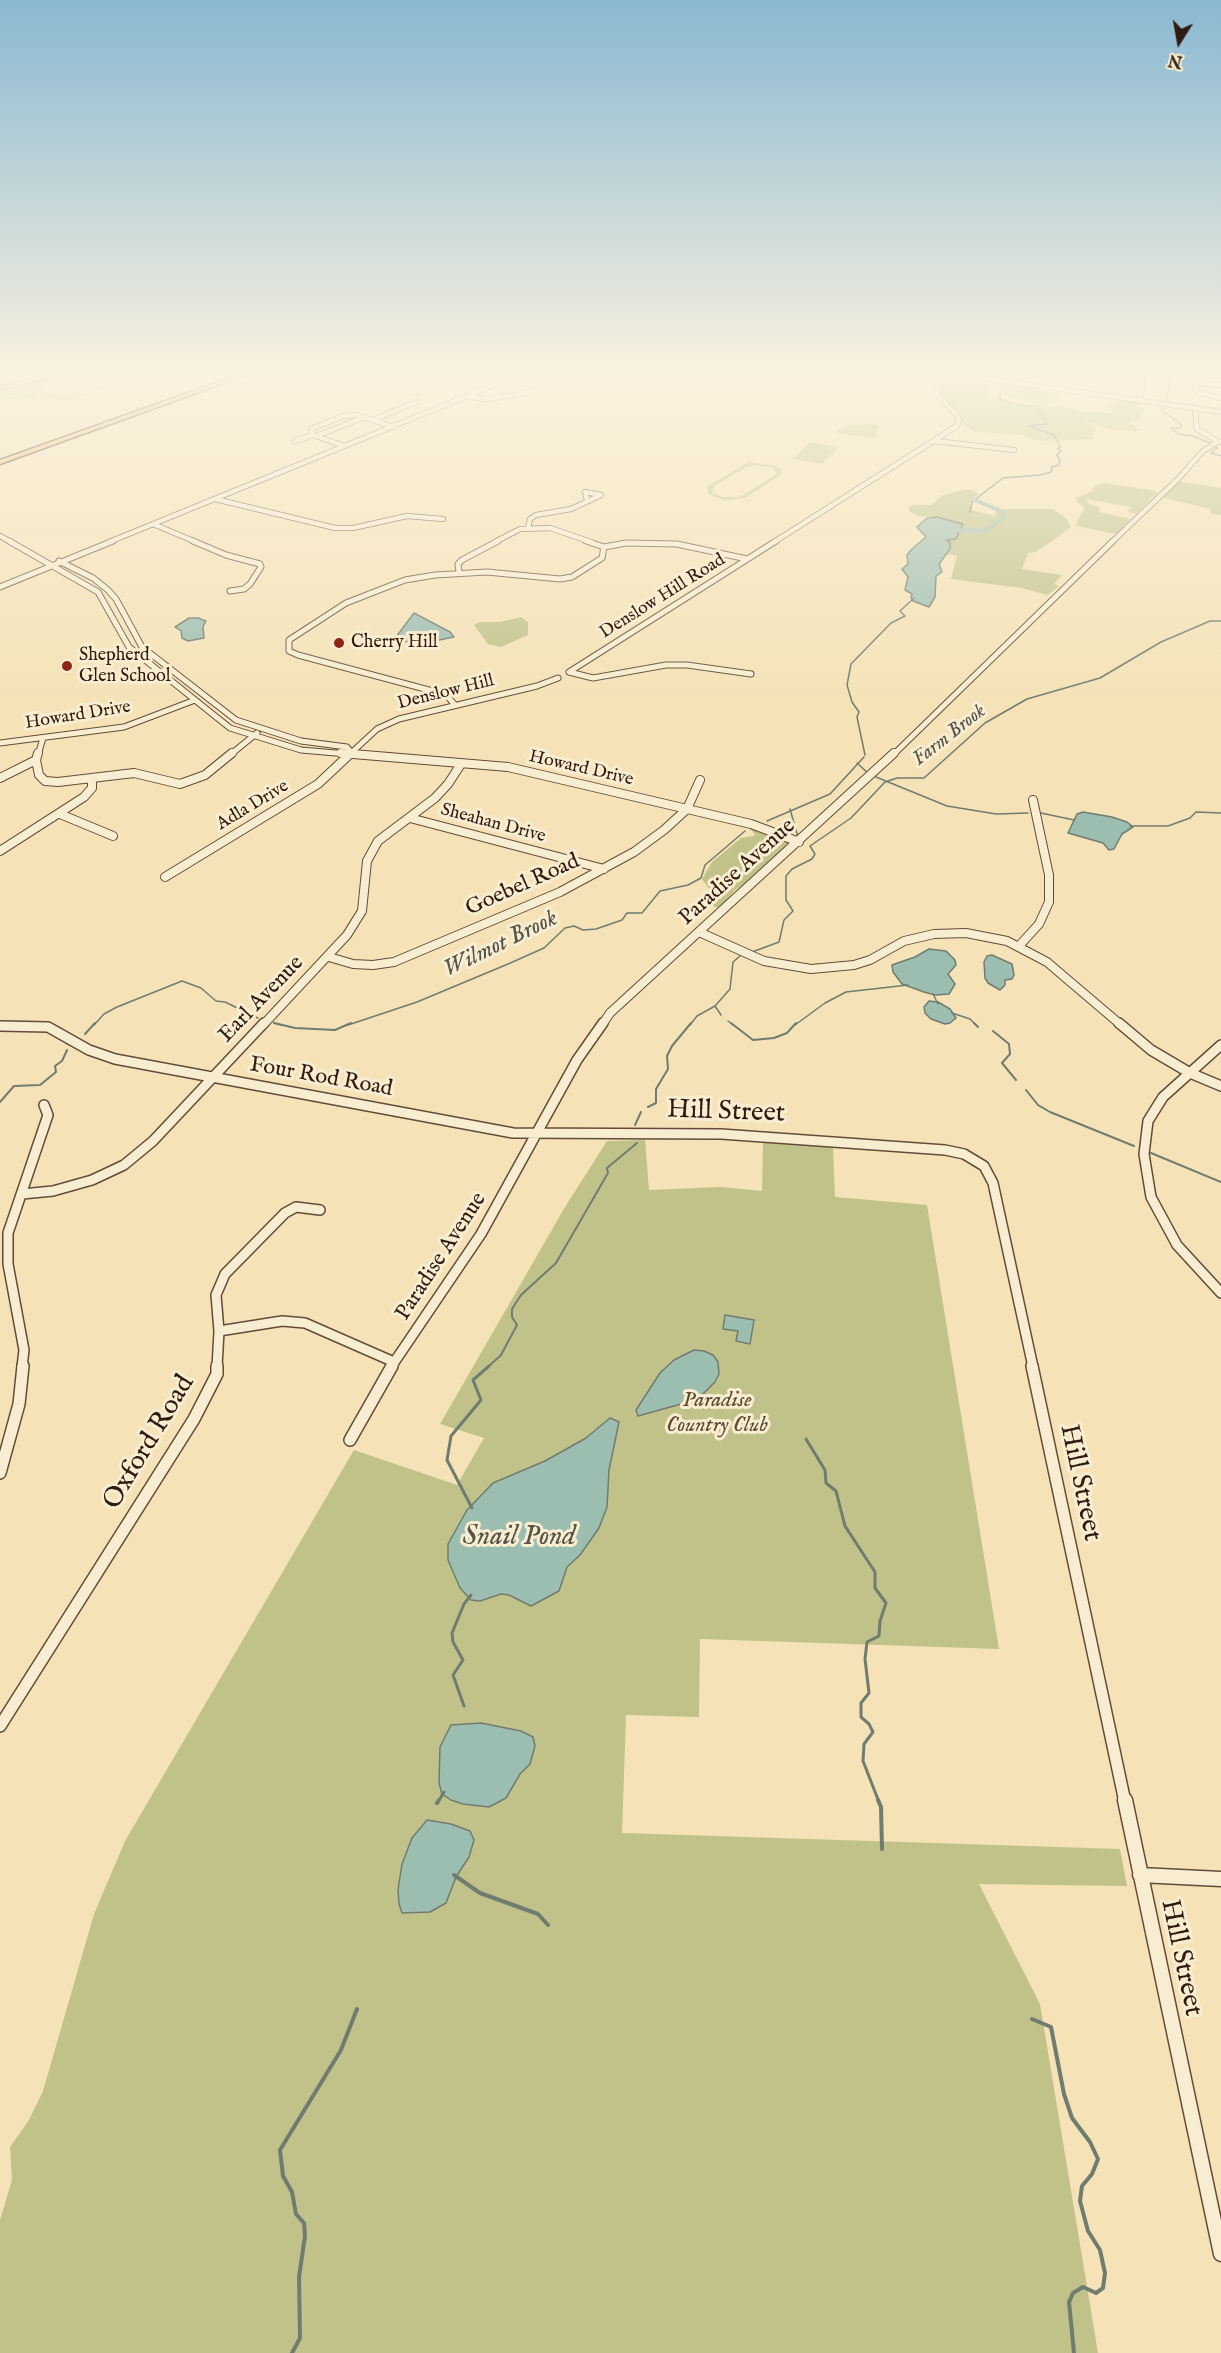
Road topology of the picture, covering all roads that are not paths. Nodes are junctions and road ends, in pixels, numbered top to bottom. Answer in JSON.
{"nodes":[{"id":1,"x":252,"y":484,"type":"edge"},
{"id":2,"x":867,"y":484,"type":"edge"},
{"id":3,"x":1173,"y":484,"type":"edge"},
{"id":4,"x":215,"y":499,"type":"junction"},
{"id":5,"x":587,"y":500,"type":"dead end"},
{"id":6,"x":443,"y":519,"type":"dead end"},
{"id":7,"x":153,"y":524,"type":"junction"},
{"id":8,"x":528,"y":528,"type":"junction"},
{"id":9,"x":0,"y":530,"type":"edge"},
{"id":10,"x":0,"y":536,"type":"edge"},
{"id":11,"x":604,"y":547,"type":"junction"},
{"id":12,"x":747,"y":559,"type":"junction"},
{"id":13,"x":60,"y":562,"type":"junction"},
{"id":14,"x":54,"y":565,"type":"junction"},
{"id":15,"x":459,"y":573,"type":"junction"},
{"id":16,"x":101,"y":584,"type":"junction"},
{"id":17,"x":0,"y":587,"type":"edge"},
{"id":18,"x":91,"y":587,"type":"junction"},
{"id":19,"x":230,"y":591,"type":"dead end"},
{"id":20,"x":128,"y":622,"type":"junction"},
{"id":21,"x":117,"y":624,"type":"junction"},
{"id":22,"x":138,"y":641,"type":"junction"},
{"id":23,"x":127,"y":644,"type":"junction"},
{"id":24,"x":751,"y":674,"type":"dead end"},
{"id":25,"x":558,"y":678,"type":"dead end"},
{"id":26,"x":204,"y":696,"type":"junction"},
{"id":27,"x":193,"y":701,"type":"junction"},
{"id":28,"x":455,"y":705,"type":"junction"},
{"id":29,"x":261,"y":729,"type":"junction"},
{"id":30,"x":254,"y":736,"type":"junction"},
{"id":31,"x":43,"y":738,"type":"junction"},
{"id":32,"x":0,"y":744,"type":"edge"},
{"id":33,"x":351,"y":752,"type":"junction"},
{"id":34,"x":36,"y":759,"type":"junction"},
{"id":35,"x":461,"y":764,"type":"junction"},
{"id":36,"x":0,"y":778,"type":"edge"},
{"id":37,"x":92,"y":778,"type":"junction"},
{"id":38,"x":700,"y":780,"type":"dead end"},
{"id":39,"x":1033,"y":800,"type":"dead end"},
{"id":40,"x":687,"y":809,"type":"junction"},
{"id":41,"x":60,"y":814,"type":"junction"},
{"id":42,"x":410,"y":818,"type":"junction"},
{"id":43,"x":113,"y":836,"type":"dead end"},
{"id":44,"x":799,"y":842,"type":"junction"},
{"id":45,"x":0,"y":851,"type":"edge"},
{"id":46,"x":604,"y":868,"type":"junction"},
{"id":47,"x":165,"y":877,"type":"dead end"},
{"id":48,"x":699,"y":932,"type":"junction"},
{"id":49,"x":1020,"y":946,"type":"junction"},
{"id":50,"x":329,"y":957,"type":"junction"},
{"id":51,"x":0,"y":1026,"type":"edge"},
{"id":52,"x":1221,"y":1045,"type":"edge"},
{"id":53,"x":1190,"y":1073,"type":"junction"},
{"id":54,"x":212,"y":1077,"type":"junction"},
{"id":55,"x":1221,"y":1086,"type":"edge"},
{"id":56,"x":44,"y":1105,"type":"dead end"},
{"id":57,"x":535,"y":1134,"type":"junction"},
{"id":58,"x":22,"y":1194,"type":"junction"},
{"id":59,"x":320,"y":1210,"type":"dead end"},
{"id":60,"x":1221,"y":1293,"type":"edge"},
{"id":61,"x":219,"y":1331,"type":"junction"},
{"id":62,"x":394,"y":1362,"type":"junction"},
{"id":63,"x":350,"y":1440,"type":"dead end"},
{"id":64,"x":0,"y":1473,"type":"edge"},
{"id":65,"x":0,"y":1726,"type":"edge"},
{"id":66,"x":1140,"y":1875,"type":"junction"},
{"id":67,"x":1221,"y":1879,"type":"edge"},
{"id":68,"x":1221,"y":2254,"type":"edge"}],
"edges":[{"from":1,"to":4,"type":"street"},
{"from":2,"to":12,"type":"street","name":"Denslow Hill Road"},
{"from":3,"to":44,"type":"street","name":"Paradise Avenue"},
{"from":4,"to":6,"type":"street"},
{"from":4,"to":7,"type":"street"},
{"from":5,"to":8,"type":"street"},
{"from":7,"to":13,"type":"street"},
{"from":7,"to":19,"type":"street"},
{"from":8,"to":11,"type":"street"},
{"from":8,"to":15,"type":"street"},
{"from":9,"to":13,"type":"street"},
{"from":10,"to":14,"type":"street"},
{"from":11,"to":12,"type":"street"},
{"from":11,"to":15,"type":"street"},
{"from":12,"to":24,"type":"street","name":"Denslow Hill Road"},
{"from":13,"to":14,"type":"street"},
{"from":13,"to":16,"type":"street"},
{"from":14,"to":17,"type":"street"},
{"from":14,"to":18,"type":"street"},
{"from":15,"to":28,"type":"street"},
{"from":16,"to":18,"type":"street"},
{"from":16,"to":20,"type":"street"},
{"from":18,"to":21,"type":"street"},
{"from":20,"to":21,"type":"street"},
{"from":20,"to":22,"type":"street"},
{"from":21,"to":23,"type":"street"},
{"from":22,"to":23,"type":"street"},
{"from":22,"to":26,"type":"street","name":"Howard Drive"},
{"from":23,"to":27,"type":"street","name":"Howard Drive"},
{"from":25,"to":28,"type":"street","name":"Denslow Hill"},
{"from":26,"to":27,"type":"street","name":"Howard Drive"},
{"from":26,"to":29,"type":"street","name":"Howard Drive"},
{"from":27,"to":30,"type":"street","name":"Howard Drive"},
{"from":27,"to":31,"type":"street","name":"Howard Drive"},
{"from":28,"to":33,"type":"street","name":"Denslow Hill"},
{"from":29,"to":30,"type":"street"},
{"from":29,"to":33,"type":"street","name":"Howard Drive"},
{"from":30,"to":33,"type":"street","name":"Howard Drive"},
{"from":30,"to":37,"type":"street"},
{"from":31,"to":32,"type":"street","name":"Howard Drive"},
{"from":31,"to":34,"type":"street"},
{"from":33,"to":35,"type":"street","name":"Howard Drive"},
{"from":33,"to":47,"type":"street","name":"Adla Drive"},
{"from":34,"to":36,"type":"street"},
{"from":34,"to":37,"type":"street"},
{"from":35,"to":40,"type":"street","name":"Howard Drive"},
{"from":35,"to":42,"type":"street","name":"Earl Avenue"},
{"from":37,"to":41,"type":"street"},
{"from":38,"to":40,"type":"street","name":"Goebel Road"},
{"from":39,"to":49,"type":"street"},
{"from":40,"to":44,"type":"street","name":"Howard Drive"},
{"from":40,"to":46,"type":"street","name":"Goebel Road"},
{"from":41,"to":43,"type":"street"},
{"from":41,"to":45,"type":"street"},
{"from":42,"to":46,"type":"street","name":"Sheahan Drive"},
{"from":42,"to":50,"type":"street","name":"Earl Avenue"},
{"from":44,"to":48,"type":"street","name":"Paradise Avenue"},
{"from":46,"to":50,"type":"street","name":"Goebel Road"},
{"from":48,"to":49,"type":"street"},
{"from":48,"to":57,"type":"street","name":"Paradise Avenue"},
{"from":49,"to":53,"type":"street"},
{"from":50,"to":54,"type":"street","name":"Earl Avenue"},
{"from":51,"to":54,"type":"street","name":"Four Rod Road"},
{"from":52,"to":53,"type":"street"},
{"from":53,"to":55,"type":"street"},
{"from":53,"to":60,"type":"street"},
{"from":54,"to":57,"type":"street","name":"Four Rod Road"},
{"from":54,"to":58,"type":"street","name":"Earl Avenue"},
{"from":56,"to":58,"type":"street"},
{"from":57,"to":62,"type":"street","name":"Paradise Avenue"},
{"from":57,"to":66,"type":"street","name":"Hill Street"},
{"from":58,"to":64,"type":"street"},
{"from":59,"to":61,"type":"street","name":"Oxford Road"},
{"from":61,"to":62,"type":"street"},
{"from":61,"to":65,"type":"street","name":"Oxford Road"},
{"from":62,"to":63,"type":"street","name":"Paradise Avenue"},
{"from":66,"to":67,"type":"street"},
{"from":66,"to":68,"type":"street","name":"Hill Street"}]}
